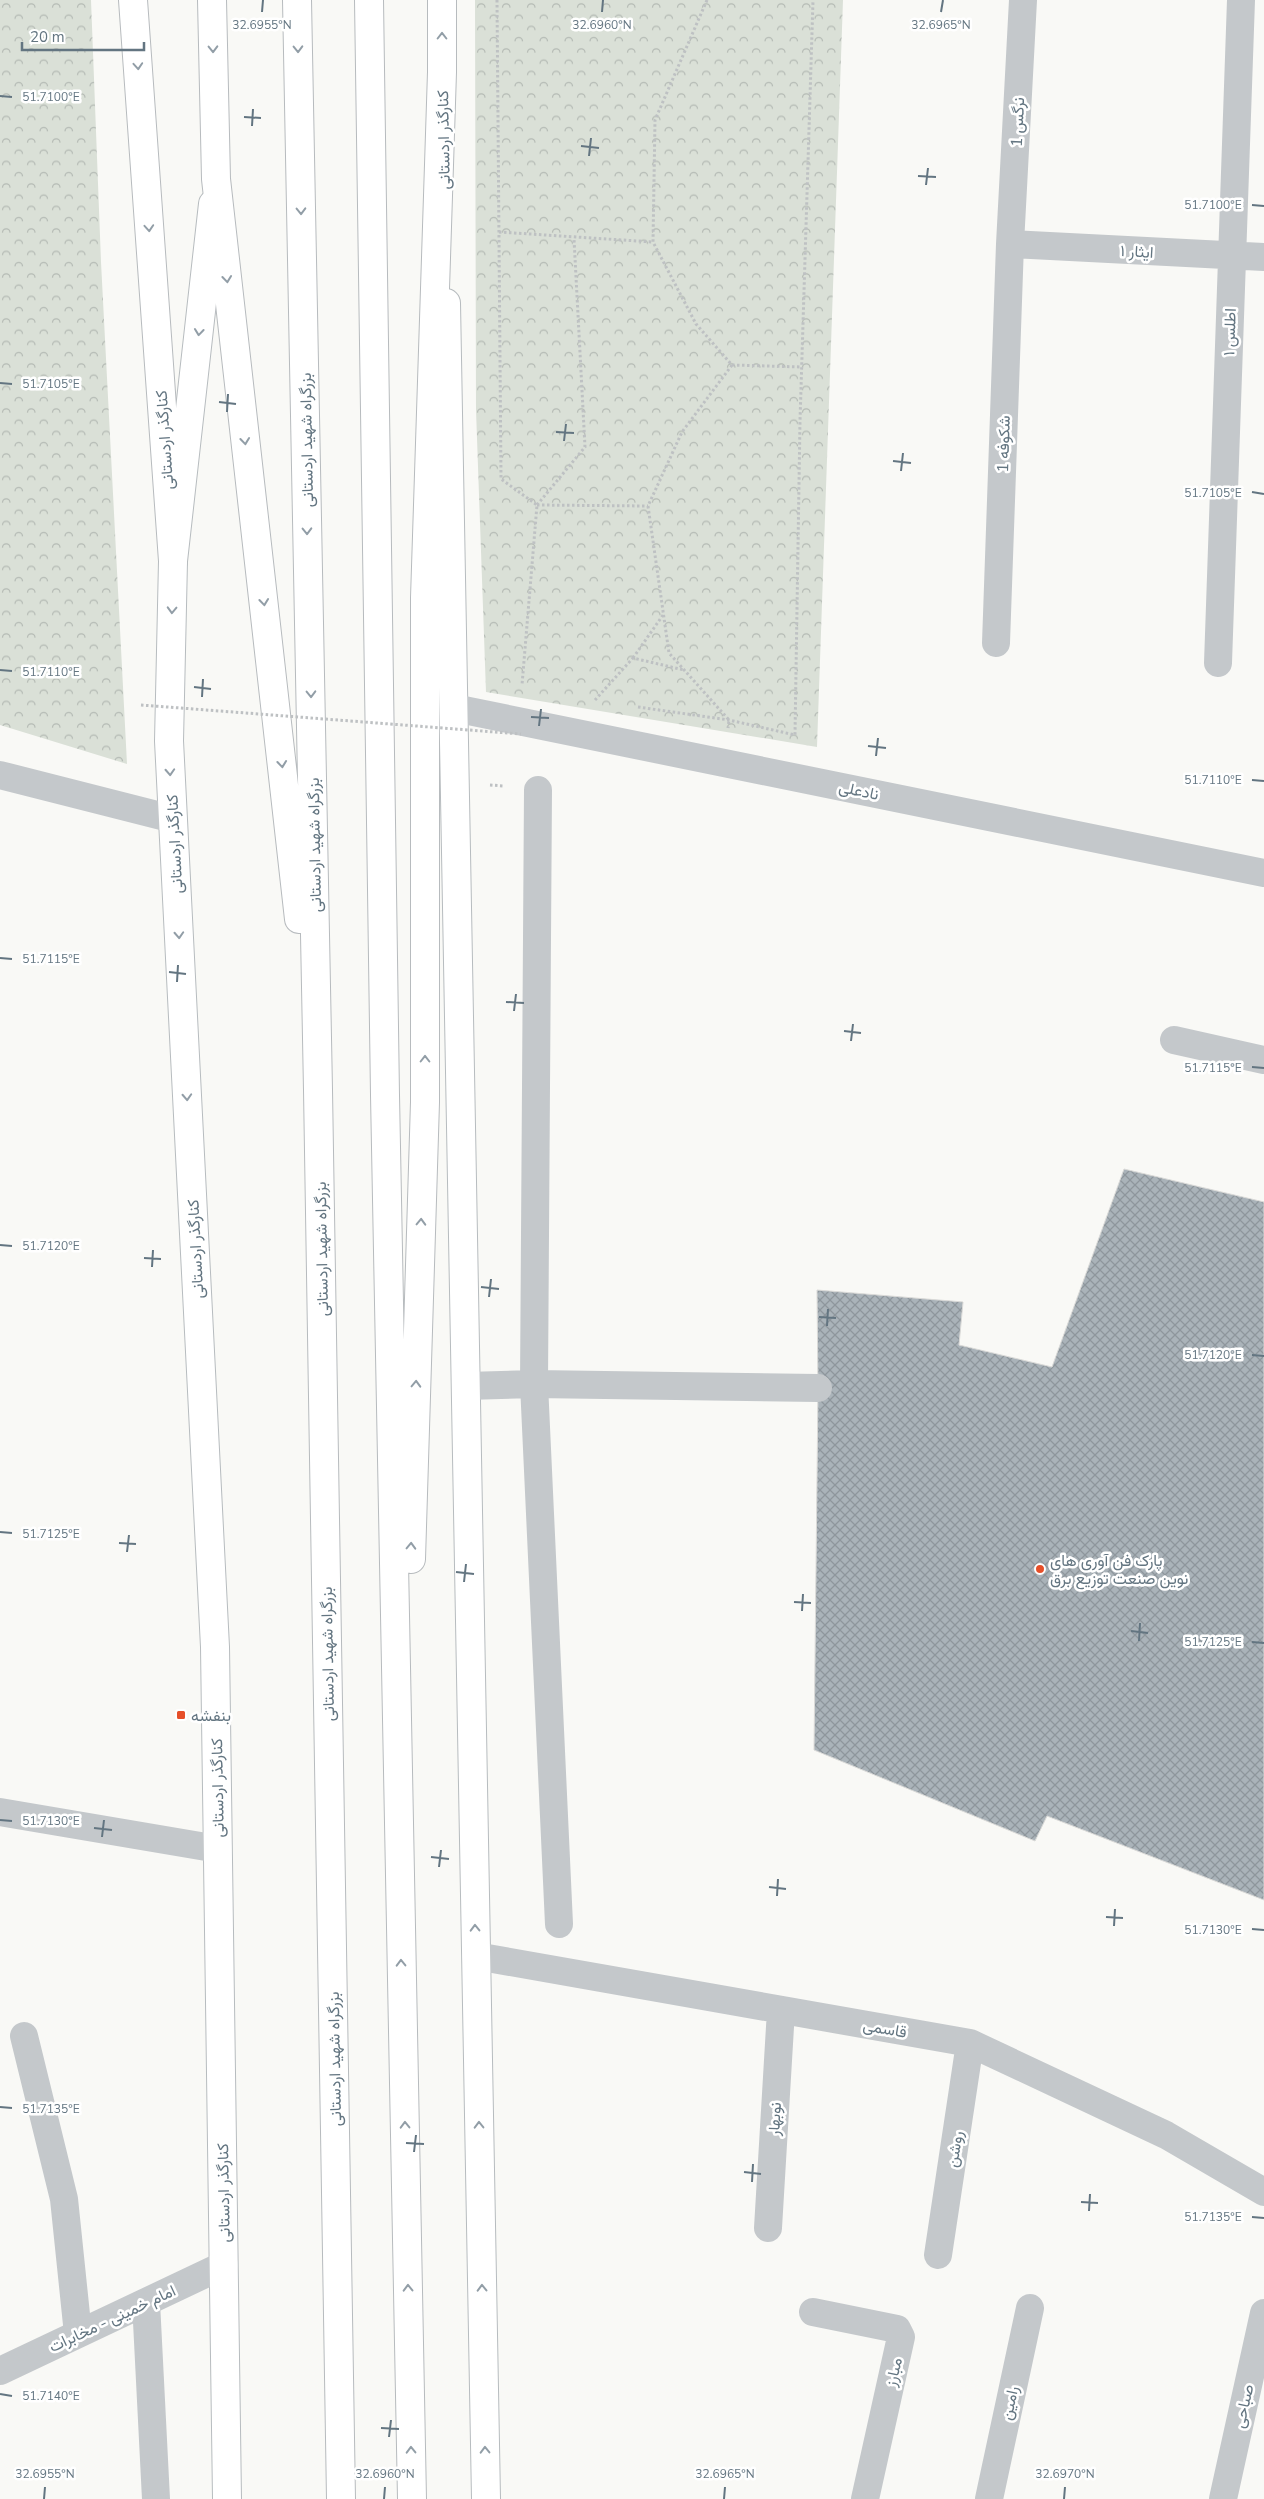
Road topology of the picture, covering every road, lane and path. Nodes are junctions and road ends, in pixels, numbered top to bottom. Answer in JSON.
{"nodes":[{"id":1,"x":133,"y":0,"type":"edge"},
{"id":2,"x":212,"y":0,"type":"edge"},
{"id":3,"x":297,"y":0,"type":"edge"},
{"id":4,"x":369,"y":0,"type":"edge"},
{"id":5,"x":442,"y":0,"type":"edge"},
{"id":6,"x":497,"y":0,"type":"edge"},
{"id":7,"x":707,"y":0,"type":"edge"},
{"id":8,"x":813,"y":0,"type":"edge"},
{"id":9,"x":1023,"y":0,"type":"edge"},
{"id":10,"x":1241,"y":0,"type":"edge"},
{"id":11,"x":442,"y":72,"type":"junction"},
{"id":12,"x":216,"y":179,"type":"junction"},
{"id":13,"x":499,"y":232,"type":"junction"},
{"id":14,"x":574,"y":239,"type":"junction"},
{"id":15,"x":653,"y":242,"type":"junction"},
{"id":16,"x":1010,"y":244,"type":"junction"},
{"id":17,"x":1231,"y":256,"type":"junction"},
{"id":18,"x":1264,"y":257,"type":"edge"},
{"id":19,"x":732,"y":365,"type":"junction"},
{"id":20,"x":802,"y":368,"type":"junction"},
{"id":21,"x":537,"y":505,"type":"junction"},
{"id":22,"x":648,"y":506,"type":"junction"},
{"id":23,"x":173,"y":561,"type":"junction"},
{"id":24,"x":664,"y":615,"type":"junction"},
{"id":25,"x":996,"y":643,"type":"dead end"},
{"id":26,"x":634,"y":658,"type":"junction"},
{"id":27,"x":1218,"y":663,"type":"dead end"},
{"id":28,"x":685,"y":670,"type":"junction"},
{"id":29,"x":521,"y":690,"type":"dead end"},
{"id":30,"x":585,"y":699,"type":"dead end"},
{"id":31,"x":594,"y":700,"type":"junction"},
{"id":32,"x":604,"y":702,"type":"dead end"},
{"id":33,"x":141,"y":704,"type":"dead end"},
{"id":34,"x":633,"y":706,"type":"dead end"},
{"id":35,"x":454,"y":708,"type":"junction"},
{"id":36,"x":729,"y":720,"type":"junction"},
{"id":37,"x":521,"y":734,"type":"dead end"},
{"id":38,"x":726,"y":763,"type":"junction"},
{"id":39,"x":0,"y":775,"type":"edge"},
{"id":40,"x":455,"y":782,"type":"junction"},
{"id":41,"x":538,"y":790,"type":"joint"},
{"id":42,"x":173,"y":819,"type":"junction"},
{"id":43,"x":1264,"y":873,"type":"edge"},
{"id":44,"x":1174,"y":1040,"type":"dead end"},
{"id":45,"x":1264,"y":1060,"type":"edge"},
{"id":46,"x":318,"y":1090,"type":"junction"},
{"id":47,"x":534,"y":1384,"type":"junction"},
{"id":48,"x":466,"y":1386,"type":"junction"},
{"id":49,"x":818,"y":1388,"type":"dead end"},
{"id":50,"x":0,"y":1812,"type":"edge"},
{"id":51,"x":218,"y":1849,"type":"junction"},
{"id":52,"x":400,"y":1910,"type":"junction"},
{"id":53,"x":559,"y":1924,"type":"dead end"},
{"id":54,"x":476,"y":1956,"type":"junction"},
{"id":55,"x":781,"y":2010,"type":"junction"},
{"id":56,"x":24,"y":2036,"type":"dead end"},
{"id":57,"x":970,"y":2043,"type":"junction"},
{"id":58,"x":1264,"y":2192,"type":"edge"},
{"id":59,"x":768,"y":2228,"type":"dead end"},
{"id":60,"x":938,"y":2255,"type":"dead end"},
{"id":61,"x":224,"y":2265,"type":"junction"},
{"id":62,"x":146,"y":2302,"type":"junction"},
{"id":63,"x":1030,"y":2308,"type":"dead end"},
{"id":64,"x":813,"y":2312,"type":"dead end"},
{"id":65,"x":1264,"y":2313,"type":"edge"},
{"id":66,"x":78,"y":2334,"type":"junction"},
{"id":67,"x":0,"y":2371,"type":"edge"},
{"id":68,"x":156,"y":2499,"type":"edge"},
{"id":69,"x":227,"y":2499,"type":"edge"},
{"id":70,"x":341,"y":2499,"type":"edge"},
{"id":71,"x":412,"y":2499,"type":"edge"},
{"id":72,"x":486,"y":2499,"type":"edge"},
{"id":73,"x":865,"y":2499,"type":"edge"},
{"id":74,"x":989,"y":2499,"type":"edge"},
{"id":75,"x":1222,"y":2499,"type":"edge"}],
"edges":[{"from":1,"to":23,"type":"main road","name":"کنارگذر اردستانی","one_way":true},
{"from":2,"to":12,"type":"main road","one_way":true},
{"from":3,"to":46,"type":"main road","name":"بزرگراه شهید اردستانی","one_way":true},
{"from":4,"to":52,"type":"main road"},
{"from":11,"to":5,"type":"main road","name":"کنارگذر اردستانی","one_way":true},
{"from":6,"to":13,"type":"path"},
{"from":7,"to":15,"type":"path"},
{"from":8,"to":20,"type":"path"},
{"from":9,"to":16,"type":"street","name":"نرگس 1"},
{"from":10,"to":17,"type":"street","name":"اطلس ۱"},
{"from":11,"to":35,"type":"main road","name":"کنارگذر اردستانی"},
{"from":52,"to":11,"type":"main road","one_way":true},
{"from":12,"to":23,"type":"main road","one_way":true},
{"from":12,"to":46,"type":"main road","one_way":true},
{"from":13,"to":14,"type":"path"},
{"from":13,"to":21,"type":"path"},
{"from":14,"to":15,"type":"path"},
{"from":14,"to":21,"type":"path"},
{"from":15,"to":19,"type":"path"},
{"from":16,"to":17,"type":"street","name":"ایثار ۱"},
{"from":16,"to":25,"type":"street","name":"شکوفه 1"},
{"from":17,"to":18,"type":"street","name":"ایثار ۱"},
{"from":17,"to":27,"type":"street","name":"اطلس ۱"},
{"from":19,"to":20,"type":"path"},
{"from":19,"to":22,"type":"path"},
{"from":20,"to":36,"type":"path"},
{"from":21,"to":22,"type":"path"},
{"from":21,"to":29,"type":"path"},
{"from":22,"to":24,"type":"path"},
{"from":23,"to":42,"type":"main road","name":"کنارگذر اردستانی","one_way":true},
{"from":24,"to":26,"type":"path"},
{"from":24,"to":28,"type":"path"},
{"from":26,"to":28,"type":"path"},
{"from":26,"to":31,"type":"path"},
{"from":28,"to":36,"type":"path"},
{"from":30,"to":31,"type":"path"},
{"from":31,"to":32,"type":"path"},
{"from":33,"to":37,"type":"path","bridge":true},
{"from":34,"to":36,"type":"path"},
{"from":35,"to":38,"type":"street","name":"نادعلی"},
{"from":35,"to":40,"type":"main road","name":"کنارگذر اردستانی"},
{"from":36,"to":38,"type":"path"},
{"from":38,"to":43,"type":"street","name":"نادعلی"},
{"from":39,"to":42,"type":"street"},
{"from":40,"to":41,"type":"path"},
{"from":40,"to":48,"type":"main road","name":"کنارگذر اردستانی"},
{"from":41,"to":47,"type":"street"},
{"from":42,"to":51,"type":"main road","name":"کنارگذر اردستانی","one_way":true},
{"from":44,"to":45,"type":"street"},
{"from":46,"to":70,"type":"main road","name":"بزرگراه شهید اردستانی"},
{"from":47,"to":48,"type":"street"},
{"from":47,"to":49,"type":"street"},
{"from":47,"to":53,"type":"street"},
{"from":54,"to":48,"type":"main road","name":"کنارگذر اردستانی","one_way":true},
{"from":50,"to":51,"type":"street"},
{"from":51,"to":61,"type":"main road","name":"کنارگذر اردستانی"},
{"from":71,"to":52,"type":"main road","one_way":true},
{"from":54,"to":55,"type":"street","name":"قاسمی"},
{"from":72,"to":54,"type":"main road","name":"کنارگذر اردستانی","one_way":true},
{"from":55,"to":57,"type":"street","name":"قاسمی"},
{"from":55,"to":59,"type":"street","name":"نوبهار"},
{"from":56,"to":66,"type":"street"},
{"from":57,"to":58,"type":"street","name":"قاسمی"},
{"from":57,"to":60,"type":"street","name":"روشن"},
{"from":61,"to":62,"type":"street","name":"امام خمینی - مخابرات"},
{"from":61,"to":69,"type":"main road","name":"کنارگذر اردستانی"},
{"from":62,"to":66,"type":"street","name":"امام خمینی - مخابرات"},
{"from":62,"to":68,"type":"street"},
{"from":63,"to":74,"type":"street","name":"رامین"},
{"from":64,"to":73,"type":"street","name":"مبارز"},
{"from":65,"to":75,"type":"street","name":"صباحی"},
{"from":66,"to":67,"type":"street","name":"امام خمینی - مخابرات"}]}
